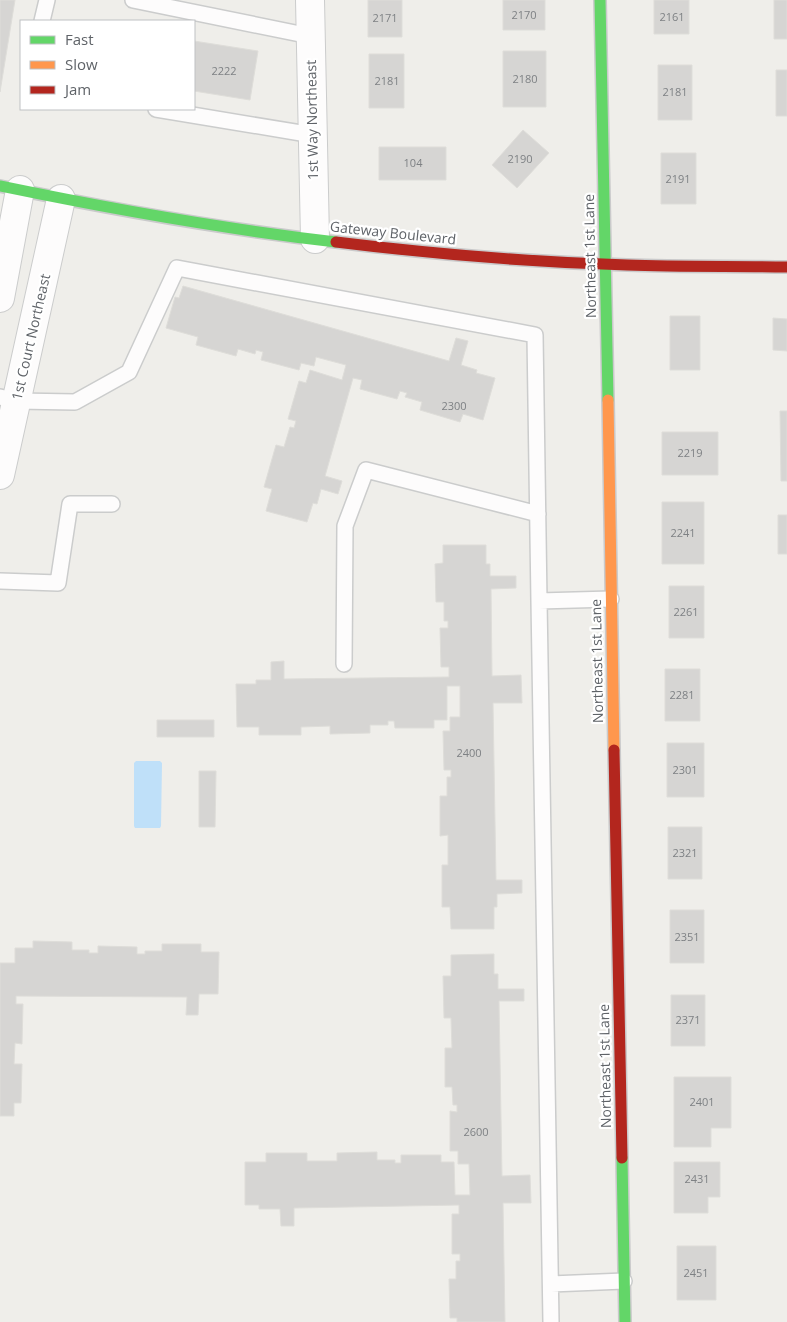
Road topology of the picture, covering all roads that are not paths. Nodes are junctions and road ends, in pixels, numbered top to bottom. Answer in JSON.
{"nodes":[{"id":1,"x":47,"y":0,"type":"edge"},
{"id":2,"x":132,"y":0,"type":"edge"},
{"id":3,"x":310,"y":0,"type":"edge"},
{"id":4,"x":600,"y":0,"type":"edge"},
{"id":5,"x":42,"y":20,"type":"edge"},
{"id":6,"x":310,"y":36,"type":"junction"},
{"id":7,"x":162,"y":110,"type":"edge"},
{"id":8,"x":312,"y":134,"type":"junction"},
{"id":9,"x":10,"y":188,"type":"edge"},
{"id":10,"x":61,"y":199,"type":"junction"},
{"id":11,"x":315,"y":240,"type":"junction"},
{"id":12,"x":606,"y":265,"type":"junction"},
{"id":13,"x":787,"y":267,"type":"edge"},
{"id":14,"x":0,"y":298,"type":"edge"},
{"id":15,"x":8,"y":399,"type":"edge"},
{"id":16,"x":0,"y":475,"type":"edge"},
{"id":17,"x":112,"y":504,"type":"dead end"},
{"id":18,"x":538,"y":514,"type":"junction"},
{"id":19,"x":0,"y":581,"type":"edge"},
{"id":20,"x":611,"y":599,"type":"junction"},
{"id":21,"x":539,"y":601,"type":"junction"},
{"id":22,"x":344,"y":664,"type":"dead end"},
{"id":23,"x":624,"y":1281,"type":"junction"},
{"id":24,"x":551,"y":1284,"type":"junction"},
{"id":25,"x":552,"y":1322,"type":"edge"},
{"id":26,"x":625,"y":1322,"type":"edge"}],
"edges":[{"from":1,"to":5,"type":"lane"},
{"from":2,"to":6,"type":"lane"},
{"from":3,"to":6,"type":"street","name":"1st Way Northeast"},
{"from":4,"to":12,"type":"street","name":"Northeast 1st Lane"},
{"from":6,"to":8,"type":"street","name":"1st Way Northeast"},
{"from":7,"to":8,"type":"lane"},
{"from":8,"to":11,"type":"street","name":"1st Way Northeast"},
{"from":9,"to":10,"type":"street","name":"Gateway Boulevard"},
{"from":9,"to":14,"type":"street"},
{"from":10,"to":11,"type":"street","name":"Gateway Boulevard"},
{"from":10,"to":15,"type":"street","name":"1st Court Northeast"},
{"from":11,"to":12,"type":"street","name":"Gateway Boulevard"},
{"from":12,"to":13,"type":"street","name":"Gateway Boulevard"},
{"from":12,"to":20,"type":"street","name":"Northeast 1st Lane"},
{"from":15,"to":16,"type":"street","name":"1st Court Northeast"},
{"from":15,"to":18,"type":"lane"},
{"from":17,"to":19,"type":"lane"},
{"from":18,"to":21,"type":"lane"},
{"from":18,"to":22,"type":"lane"},
{"from":20,"to":21,"type":"lane"},
{"from":20,"to":23,"type":"street","name":"Northeast 1st Lane"},
{"from":21,"to":24,"type":"lane"},
{"from":23,"to":24,"type":"lane"},
{"from":23,"to":26,"type":"street","name":"Northeast 1st Lane"},
{"from":24,"to":25,"type":"lane"}]}
